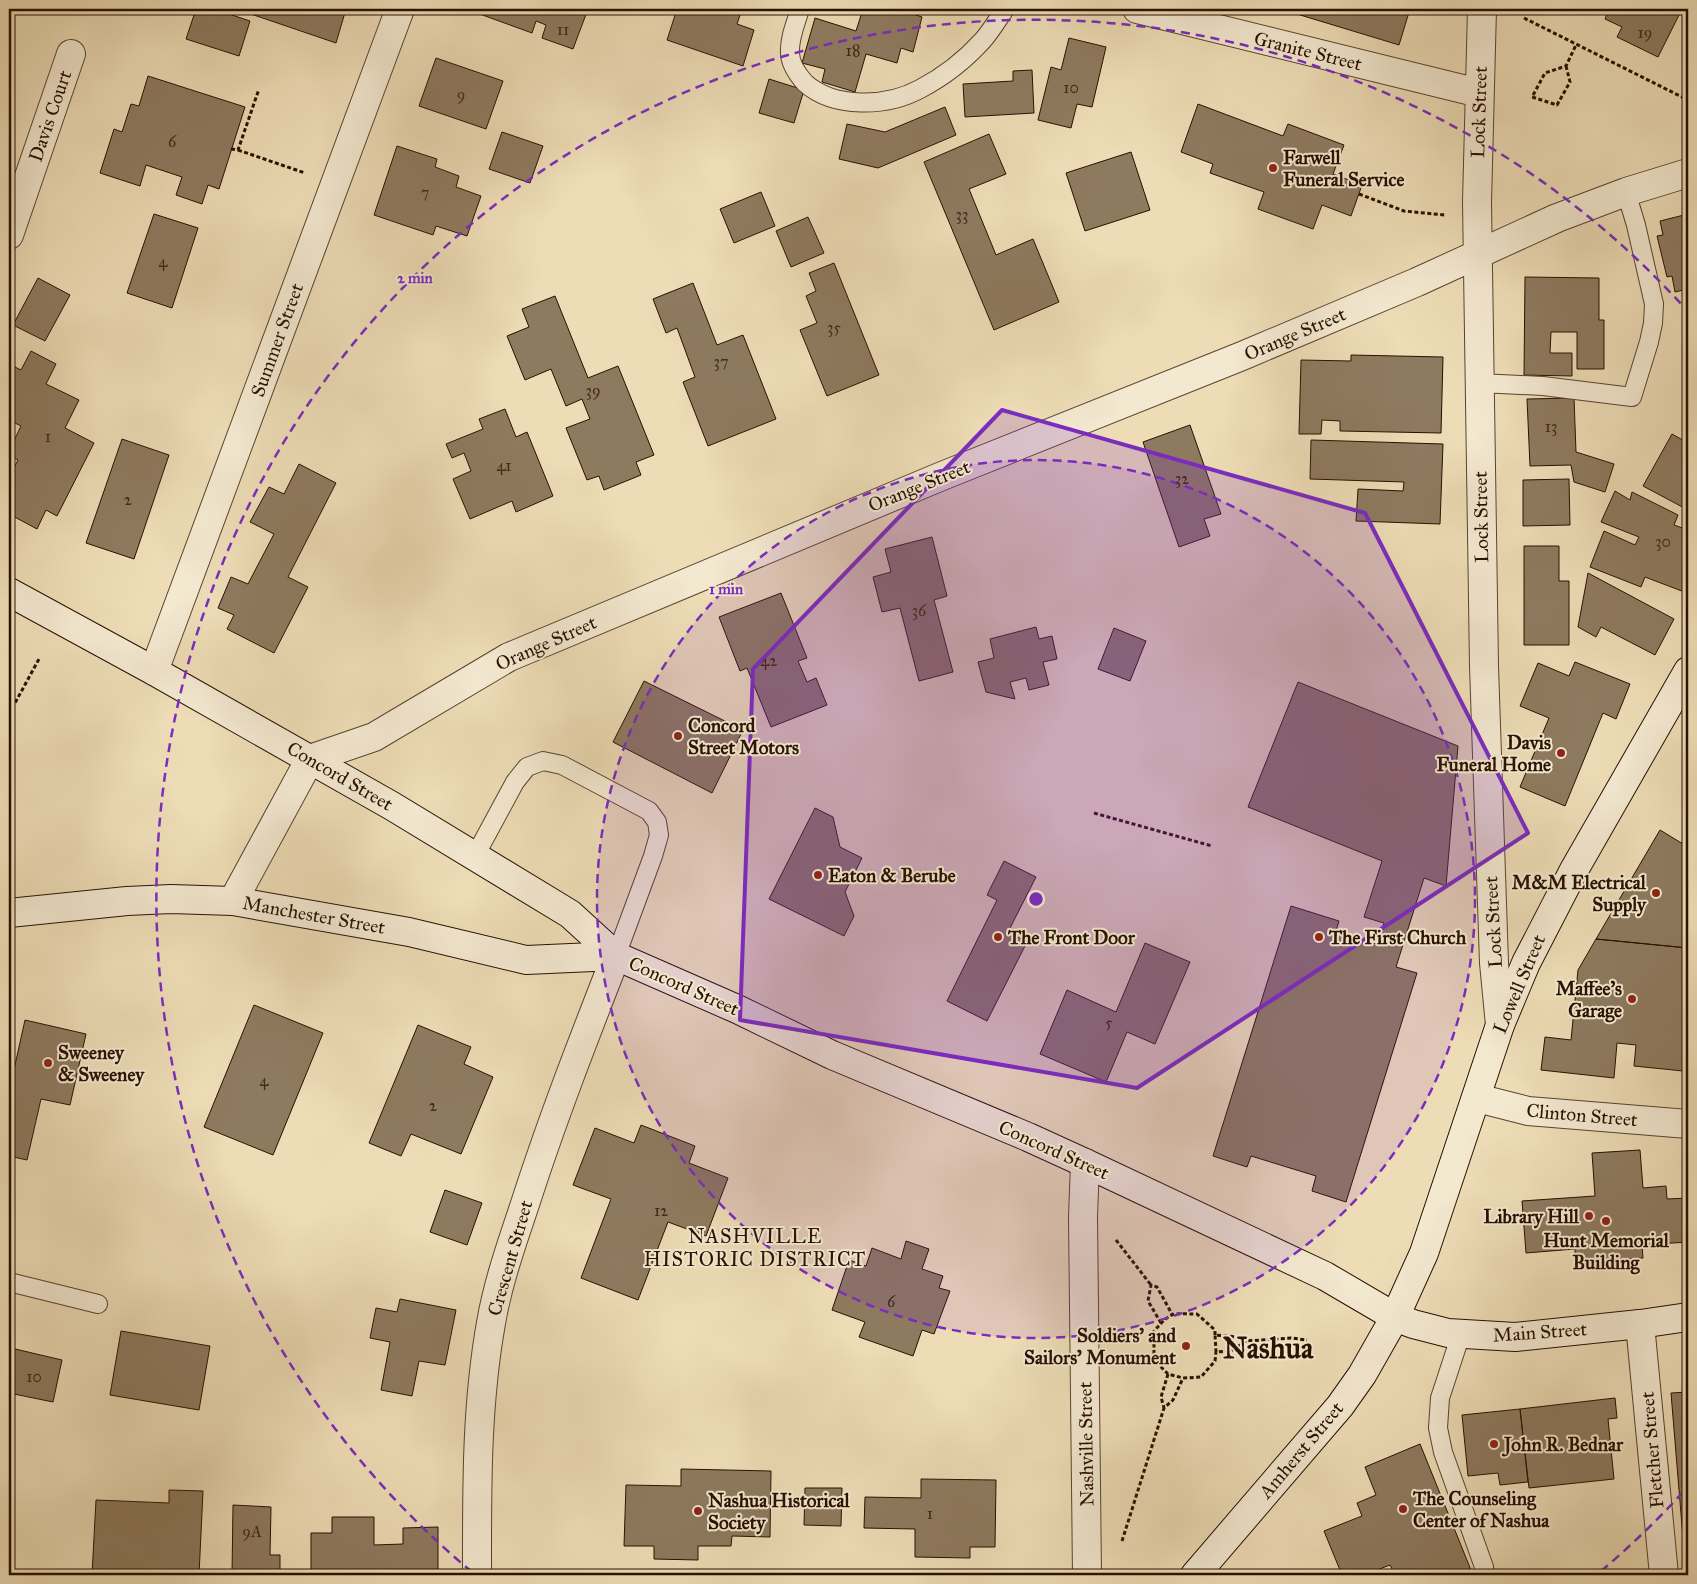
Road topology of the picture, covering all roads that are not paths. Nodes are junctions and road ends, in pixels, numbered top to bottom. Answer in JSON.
{"nodes":[{"id":1,"x":400,"y":9,"type":"edge"},
{"id":2,"x":800,"y":9,"type":"edge"},
{"id":3,"x":1004,"y":9,"type":"edge"},
{"id":4,"x":1136,"y":9,"type":"edge"},
{"id":5,"x":1482,"y":9,"type":"edge"},
{"id":6,"x":71,"y":54,"type":"dead end"},
{"id":7,"x":1479,"y":93,"type":"junction"},
{"id":8,"x":1688,"y":173,"type":"edge"},
{"id":9,"x":1626,"y":192,"type":"junction"},
{"id":10,"x":9,"y":235,"type":"edge"},
{"id":11,"x":1478,"y":254,"type":"junction"},
{"id":12,"x":1480,"y":382,"type":"junction"},
{"id":13,"x":9,"y":592,"type":"edge"},
{"id":14,"x":154,"y":671,"type":"junction"},
{"id":15,"x":1688,"y":671,"type":"edge"},
{"id":16,"x":310,"y":759,"type":"junction"},
{"id":17,"x":475,"y":856,"type":"junction"},
{"id":18,"x":234,"y":901,"type":"junction"},
{"id":19,"x":9,"y":913,"type":"edge"},
{"id":20,"x":616,"y":956,"type":"junction"},
{"id":21,"x":1500,"y":1025,"type":"junction"},
{"id":22,"x":1477,"y":1098,"type":"junction"},
{"id":23,"x":1688,"y":1124,"type":"edge"},
{"id":24,"x":1085,"y":1163,"type":"junction"},
{"id":25,"x":9,"y":1282,"type":"edge"},
{"id":26,"x":98,"y":1304,"type":"dead end"},
{"id":27,"x":1395,"y":1316,"type":"junction"},
{"id":28,"x":1688,"y":1317,"type":"edge"},
{"id":29,"x":1640,"y":1324,"type":"junction"},
{"id":30,"x":1461,"y":1334,"type":"junction"},
{"id":31,"x":477,"y":1575,"type":"edge"},
{"id":32,"x":1088,"y":1575,"type":"edge"},
{"id":33,"x":1195,"y":1575,"type":"edge"},
{"id":34,"x":1486,"y":1575,"type":"edge"},
{"id":35,"x":1664,"y":1575,"type":"edge"}],
"edges":[{"from":1,"to":14,"type":"street","name":"Summer Street"},
{"from":2,"to":3,"type":"lane"},
{"from":4,"to":7,"type":"street","name":"Granite Street"},
{"from":5,"to":7,"type":"street","name":"Lock Street"},
{"from":6,"to":10,"type":"street","name":"Davis Court"},
{"from":7,"to":11,"type":"street","name":"Lock Street"},
{"from":8,"to":9,"type":"street","name":"Orange Street"},
{"from":9,"to":11,"type":"street","name":"Orange Street"},
{"from":9,"to":12,"type":"lane"},
{"from":11,"to":12,"type":"street","name":"Lock Street"},
{"from":11,"to":16,"type":"street","name":"Orange Street"},
{"from":12,"to":21,"type":"street","name":"Lock Street"},
{"from":13,"to":14,"type":"street","name":"Concord Street"},
{"from":14,"to":16,"type":"street","name":"Concord Street"},
{"from":15,"to":21,"type":"street","name":"Lowell Street"},
{"from":16,"to":17,"type":"street","name":"Concord Street"},
{"from":16,"to":18,"type":"street"},
{"from":17,"to":20,"type":"street","name":"Concord Street"},
{"from":17,"to":20,"type":"lane"},
{"from":18,"to":19,"type":"street","name":"Manchester Street"},
{"from":18,"to":20,"type":"street","name":"Manchester Street"},
{"from":20,"to":24,"type":"street","name":"Concord Street"},
{"from":20,"to":31,"type":"street","name":"Crescent Street"},
{"from":21,"to":22,"type":"street","name":"Lowell Street"},
{"from":22,"to":23,"type":"street","name":"Clinton Street"},
{"from":22,"to":27,"type":"street","name":"Lowell Street"},
{"from":24,"to":27,"type":"street","name":"Concord Street"},
{"from":24,"to":32,"type":"street","name":"Nashville Street"},
{"from":25,"to":26,"type":"lane"},
{"from":27,"to":30,"type":"street","name":"Main Street"},
{"from":27,"to":33,"type":"street","name":"Amherst Street"},
{"from":28,"to":29,"type":"street","name":"Main Street"},
{"from":29,"to":30,"type":"street","name":"Main Street"},
{"from":29,"to":35,"type":"street","name":"Fletcher Street"},
{"from":30,"to":34,"type":"lane"}]}
